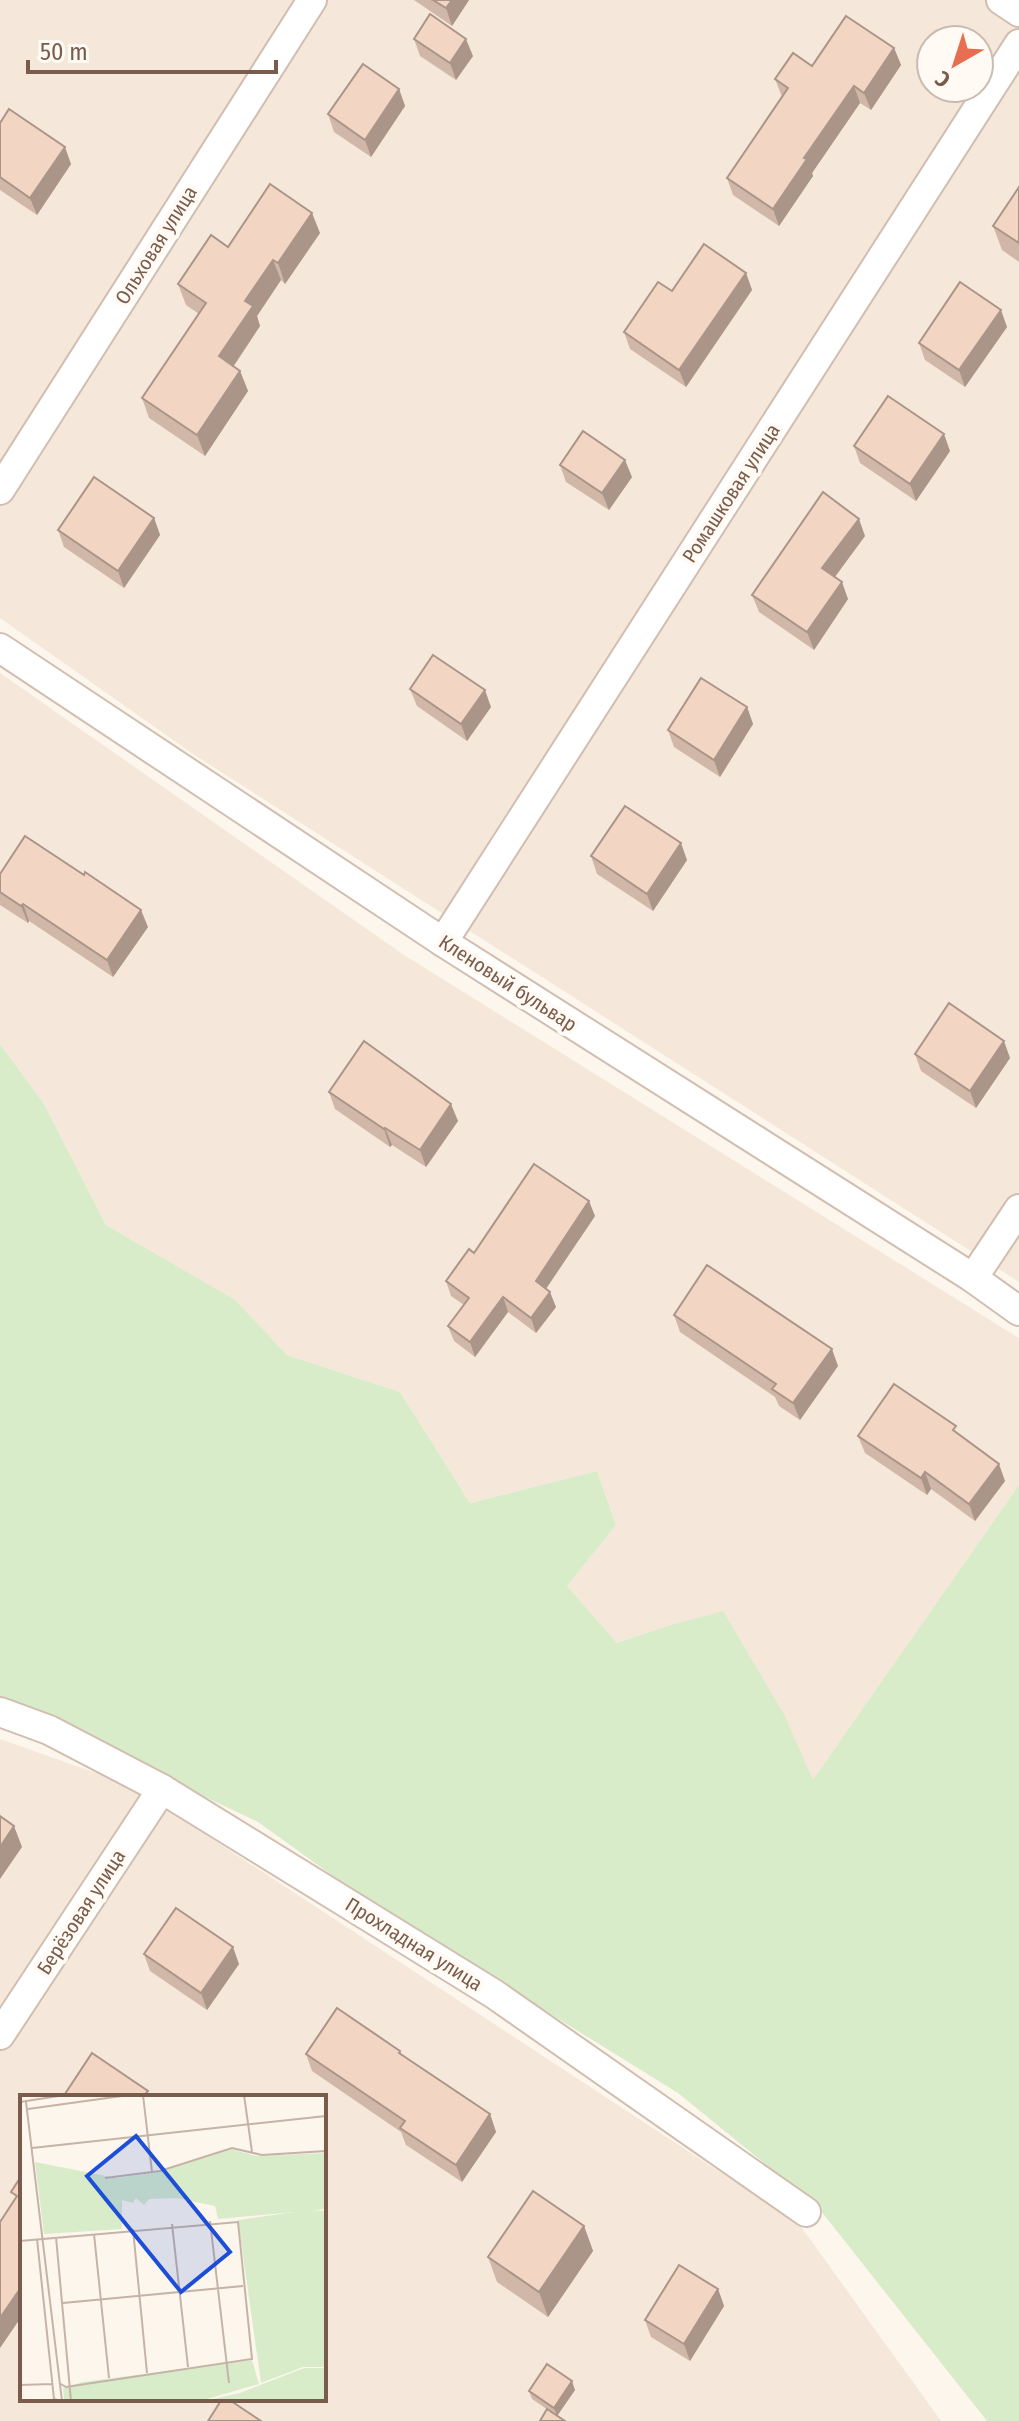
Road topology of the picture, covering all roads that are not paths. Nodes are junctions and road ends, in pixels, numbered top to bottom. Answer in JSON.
{"nodes":[{"id":1,"x":312,"y":0,"type":"edge"},
{"id":2,"x":1001,"y":0,"type":"edge"},
{"id":3,"x":1019,"y":12,"type":"edge"},
{"id":4,"x":1019,"y":44,"type":"edge"},
{"id":5,"x":0,"y":490,"type":"edge"},
{"id":6,"x":0,"y":648,"type":"edge"},
{"id":7,"x":443,"y":942,"type":"junction"},
{"id":8,"x":1019,"y":1209,"type":"edge"},
{"id":9,"x":973,"y":1278,"type":"junction"},
{"id":10,"x":1019,"y":1311,"type":"edge"},
{"id":11,"x":0,"y":1712,"type":"edge"},
{"id":12,"x":162,"y":1789,"type":"junction"},
{"id":13,"x":0,"y":2035,"type":"edge"},
{"id":14,"x":806,"y":2212,"type":"dead end"}],
"edges":[{"from":1,"to":5,"type":"street","name":"Ольховая улица"},
{"from":2,"to":3,"type":"street"},
{"from":4,"to":7,"type":"street","name":"Ромашковая улица"},
{"from":6,"to":7,"type":"street","name":"Кленовый бульвар"},
{"from":7,"to":9,"type":"street","name":"Кленовый бульвар"},
{"from":8,"to":9,"type":"street"},
{"from":9,"to":10,"type":"street","name":"Кленовый бульвар"},
{"from":11,"to":12,"type":"street","name":"Прохладная улица"},
{"from":12,"to":13,"type":"street","name":"Берёзовая улица"},
{"from":12,"to":14,"type":"street","name":"Прохладная улица"}]}
